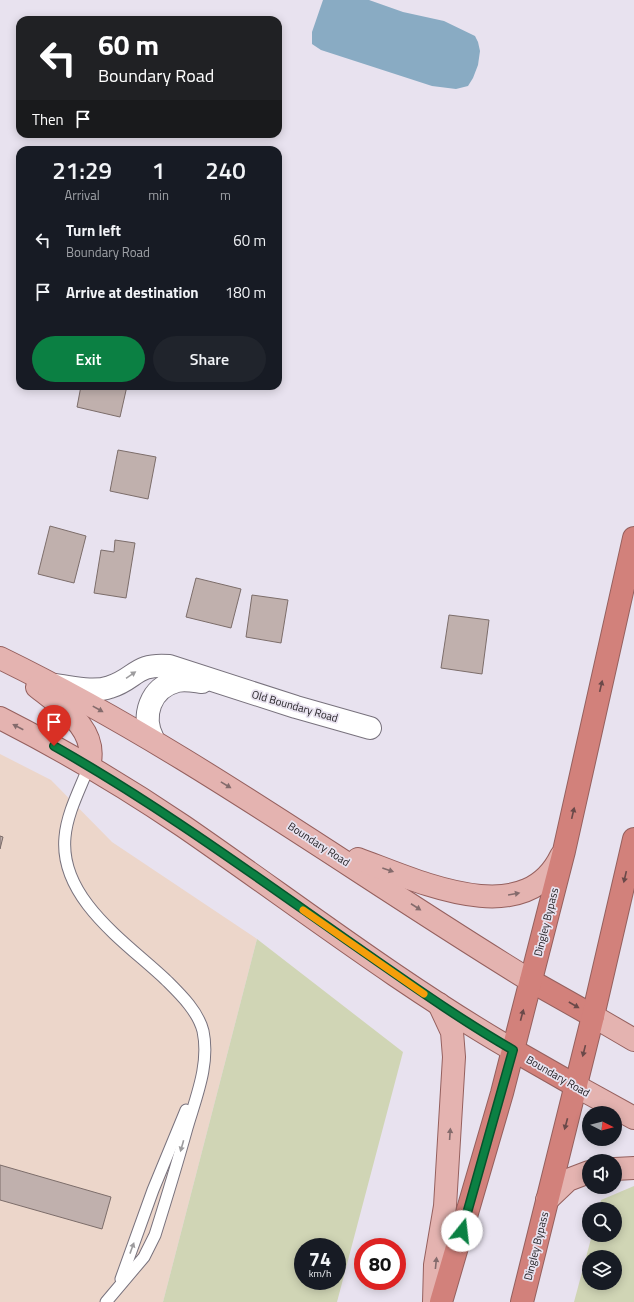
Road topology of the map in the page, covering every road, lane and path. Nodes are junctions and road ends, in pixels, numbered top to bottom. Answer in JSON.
{"nodes":[{"id":1,"x":634,"y":538,"type":"edge"},
{"id":2,"x":1,"y":658,"type":"edge"},
{"id":3,"x":221,"y":684,"type":"junction"},
{"id":4,"x":54,"y":685,"type":"junction"},
{"id":5,"x":0,"y":718,"type":"edge"},
{"id":6,"x":370,"y":728,"type":"dead end"},
{"id":7,"x":153,"y":739,"type":"junction"},
{"id":8,"x":89,"y":766,"type":"junction"},
{"id":9,"x":634,"y":839,"type":"edge"},
{"id":10,"x":325,"y":848,"type":"junction"},
{"id":11,"x":564,"y":851,"type":"junction"},
{"id":12,"x":531,"y":981,"type":"junction"},
{"id":13,"x":439,"y":1004,"type":"junction"},
{"id":14,"x":593,"y":1016,"type":"junction"},
{"id":15,"x":634,"y":1040,"type":"edge"},
{"id":16,"x":513,"y":1050,"type":"junction"},
{"id":17,"x":204,"y":1068,"type":"junction"},
{"id":18,"x":576,"y":1086,"type":"junction"},
{"id":19,"x":634,"y":1118,"type":"edge"},
{"id":20,"x":634,"y":1168,"type":"edge"},
{"id":21,"x":622,"y":1169,"type":"edge"},
{"id":22,"x":582,"y":1175,"type":"edge"},
{"id":23,"x":547,"y":1200,"type":"junction"},
{"id":24,"x":119,"y":1284,"type":"junction"},
{"id":25,"x":106,"y":1302,"type":"edge"},
{"id":26,"x":434,"y":1302,"type":"edge"},
{"id":27,"x":441,"y":1302,"type":"edge"},
{"id":28,"x":522,"y":1302,"type":"edge"}],
"edges":[{"from":11,"to":1,"type":"highway","name":"Dingley Bypass","one_way":true},
{"from":2,"to":4,"type":"main road","name":"Boundary Road"},
{"from":2,"to":8,"type":"main road"},
{"from":4,"to":3,"type":"street","name":"Old Boundary Road","one_way":true},
{"from":3,"to":6,"type":"street","name":"Old Boundary Road"},
{"from":3,"to":7,"type":"street","name":"Old Boundary Road"},
{"from":4,"to":7,"type":"main road","name":"Boundary Road","one_way":true},
{"from":8,"to":5,"type":"main road","name":"Boundary Road","one_way":true},
{"from":7,"to":10,"type":"main road","name":"Boundary Road","one_way":true},
{"from":8,"to":13,"type":"main road","name":"Boundary Road"},
{"from":8,"to":17,"type":"lane"},
{"from":9,"to":14,"type":"highway","name":"Dingley Bypass","one_way":true},
{"from":10,"to":11,"type":"main road","one_way":true},
{"from":10,"to":12,"type":"main road","name":"Boundary Road","one_way":true},
{"from":11,"to":12,"type":"highway","name":"Dingley Bypass"},
{"from":12,"to":14,"type":"highway","name":"Boundary Road","one_way":true},
{"from":16,"to":12,"type":"highway","name":"Dingley Bypass","one_way":true},
{"from":13,"to":16,"type":"main road","name":"Boundary Road"},
{"from":26,"to":13,"type":"main road","one_way":true},
{"from":14,"to":15,"type":"main road","name":"Boundary Road"},
{"from":14,"to":18,"type":"highway","name":"Dingley Bypass","one_way":true},
{"from":16,"to":18,"type":"highway","name":"Boundary Road"},
{"from":16,"to":27,"type":"highway","name":"Dingley Bypass"},
{"from":24,"to":17,"type":"lane","one_way":true},
{"from":17,"to":24,"type":"lane","one_way":true},
{"from":18,"to":19,"type":"main road","name":"Boundary Road"},
{"from":18,"to":23,"type":"highway","name":"Dingley Bypass","one_way":true},
{"from":20,"to":21,"type":"main road"},
{"from":22,"to":23,"type":"main road"},
{"from":23,"to":28,"type":"highway","name":"Dingley Bypass"},
{"from":24,"to":25,"type":"lane"}]}
